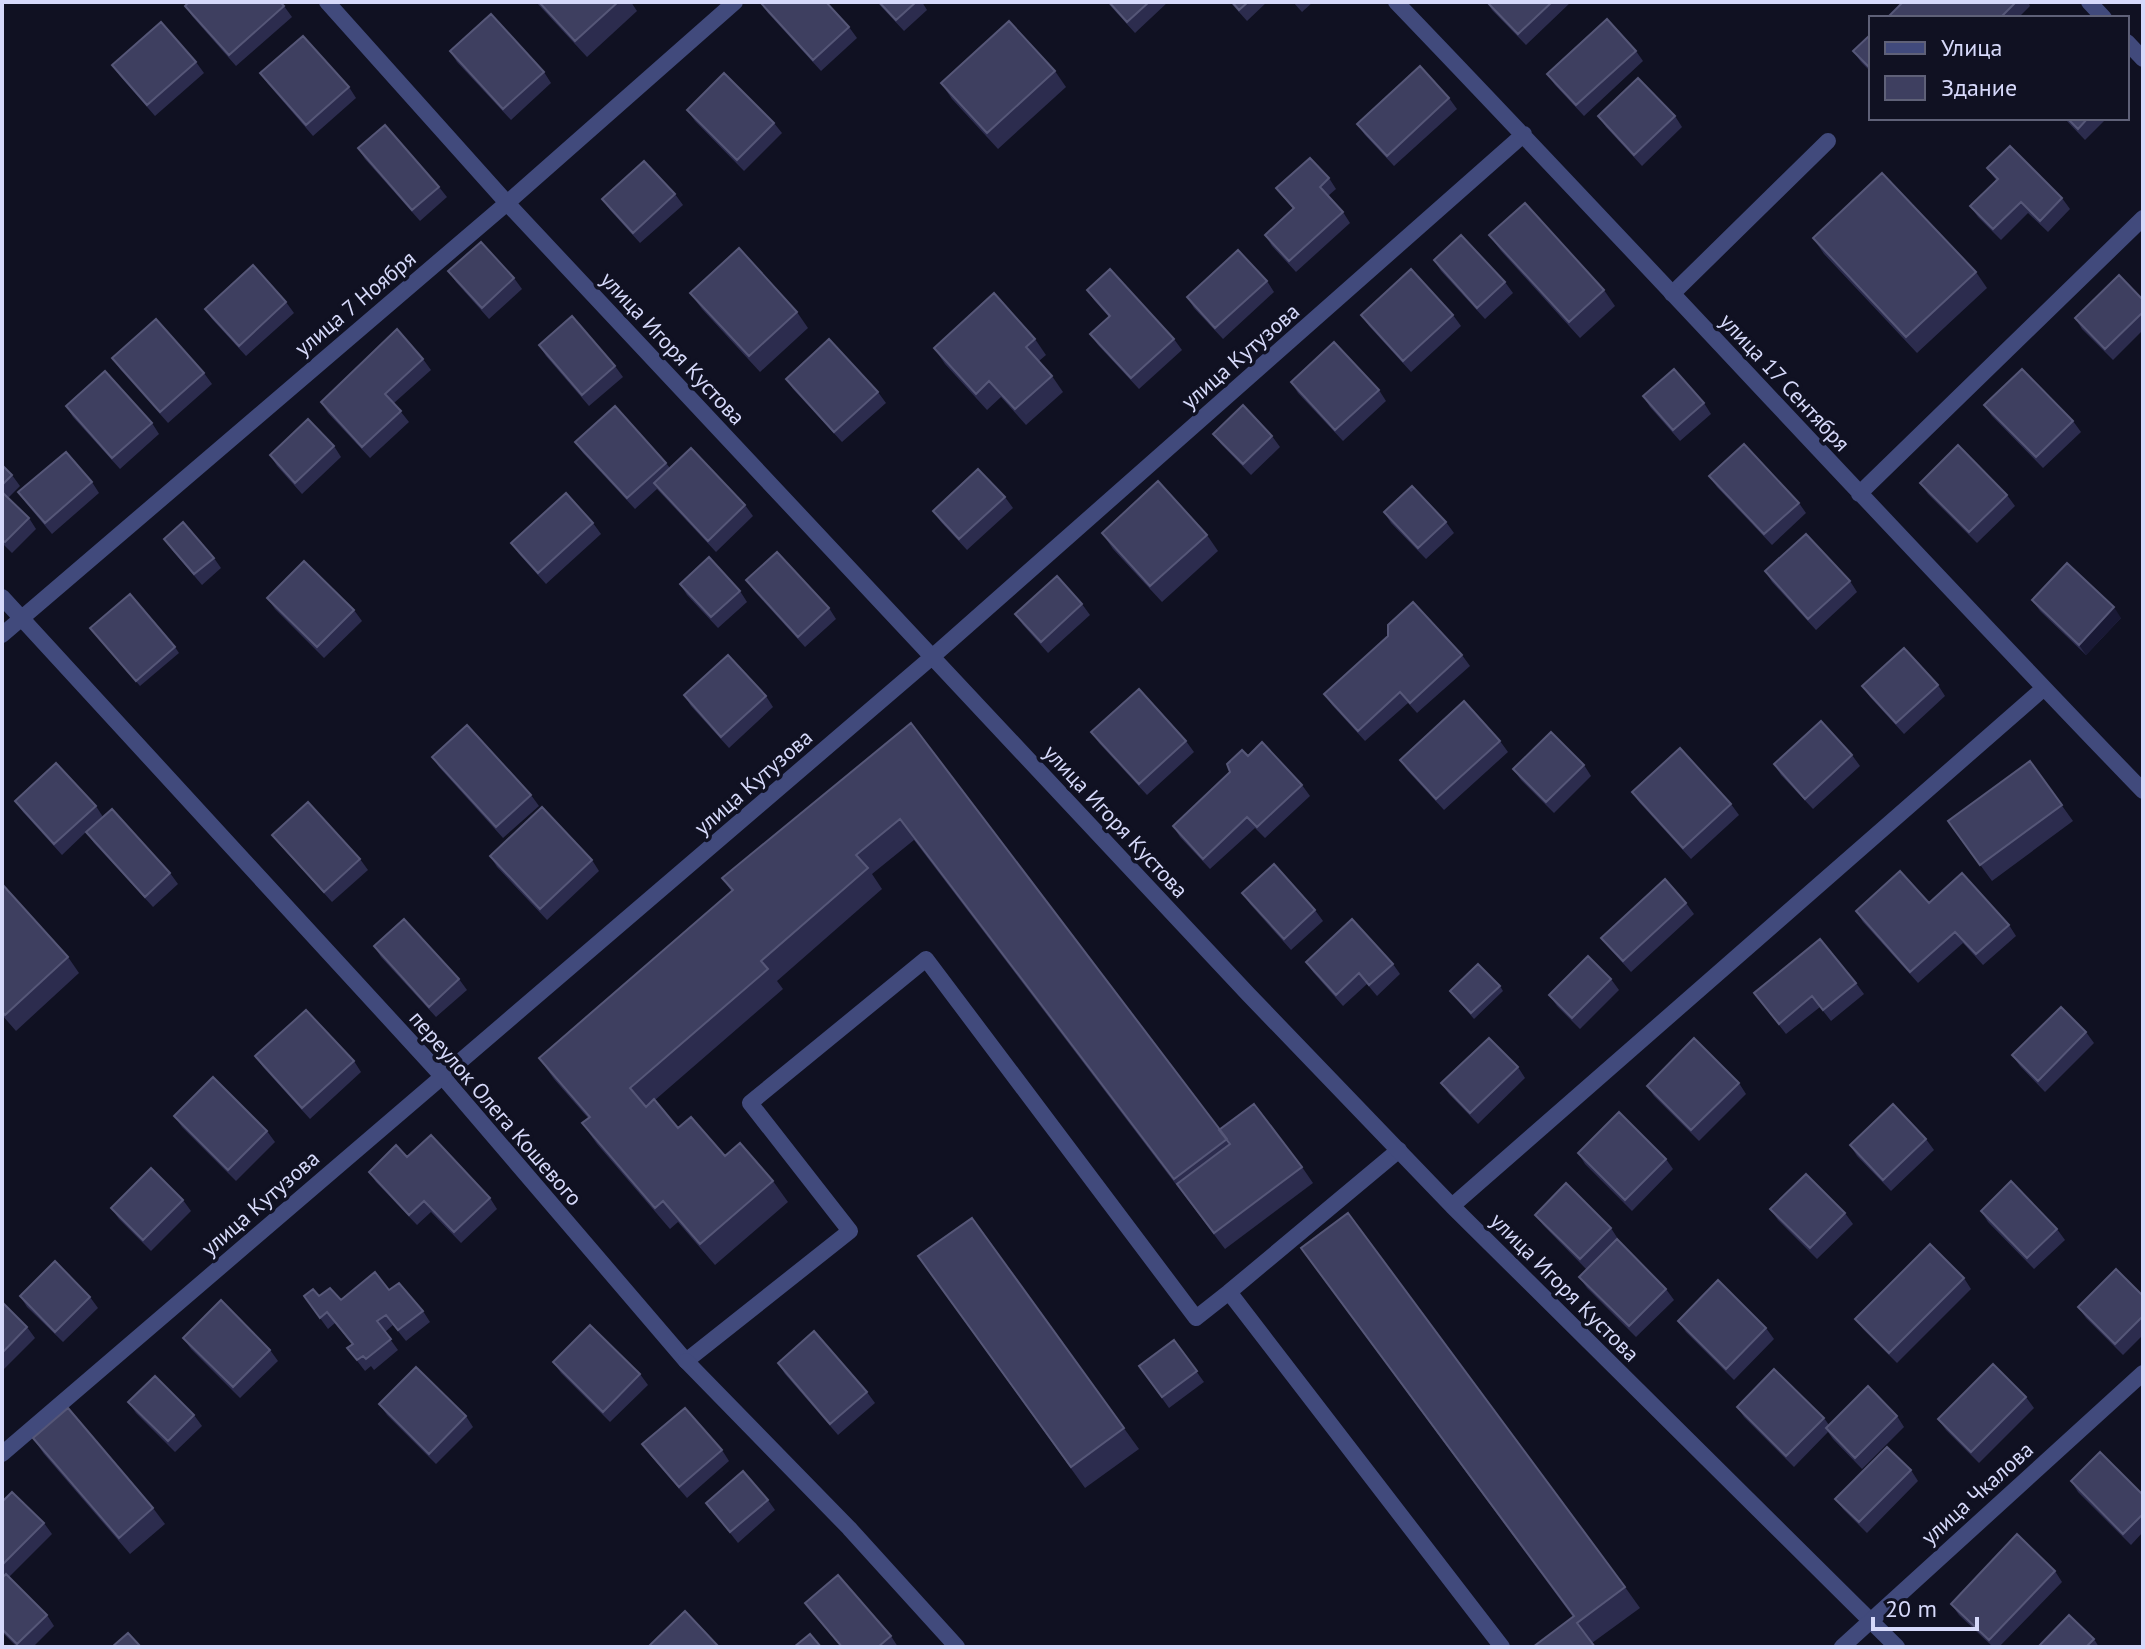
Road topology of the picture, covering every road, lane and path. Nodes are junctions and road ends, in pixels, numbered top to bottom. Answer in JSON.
{"nodes":[{"id":1,"x":327,"y":2,"type":"edge"},
{"id":2,"x":735,"y":2,"type":"edge"},
{"id":3,"x":1396,"y":2,"type":"edge"},
{"id":4,"x":2129,"y":44,"type":"edge"},
{"id":5,"x":2143,"y":59,"type":"edge"},
{"id":6,"x":1524,"y":134,"type":"junction"},
{"id":7,"x":1828,"y":141,"type":"dead end"},
{"id":8,"x":507,"y":203,"type":"junction"},
{"id":9,"x":2143,"y":218,"type":"edge"},
{"id":10,"x":1672,"y":294,"type":"junction"},
{"id":11,"x":1859,"y":494,"type":"junction"},
{"id":12,"x":2,"y":597,"type":"edge"},
{"id":13,"x":21,"y":617,"type":"junction"},
{"id":14,"x":2,"y":635,"type":"edge"},
{"id":15,"x":932,"y":657,"type":"junction"},
{"id":16,"x":2044,"y":688,"type":"junction"},
{"id":17,"x":2143,"y":791,"type":"edge"},
{"id":18,"x":442,"y":1076,"type":"junction"},
{"id":19,"x":1399,"y":1150,"type":"junction"},
{"id":20,"x":1452,"y":1206,"type":"junction"},
{"id":21,"x":1229,"y":1292,"type":"junction"},
{"id":22,"x":686,"y":1361,"type":"junction"},
{"id":23,"x":2143,"y":1373,"type":"edge"},
{"id":24,"x":2,"y":1454,"type":"edge"},
{"id":25,"x":1870,"y":1620,"type":"junction"},
{"id":26,"x":957,"y":1647,"type":"edge"},
{"id":27,"x":1502,"y":1647,"type":"edge"},
{"id":28,"x":1842,"y":1647,"type":"edge"},
{"id":29,"x":1897,"y":1647,"type":"edge"}],
"edges":[{"from":1,"to":8,"type":"street","name":"улица Игоря Кустова"},
{"from":2,"to":8,"type":"street","name":"улица 7 Ноября"},
{"from":3,"to":6,"type":"street","name":"улица 17 Сентября"},
{"from":4,"to":5,"type":"street"},
{"from":6,"to":10,"type":"street","name":"улица 17 Сентября"},
{"from":6,"to":15,"type":"street","name":"улица Кутузова"},
{"from":7,"to":10,"type":"street"},
{"from":8,"to":13,"type":"street","name":"улица 7 Ноября"},
{"from":8,"to":15,"type":"street","name":"улица Игоря Кустова"},
{"from":9,"to":11,"type":"street"},
{"from":10,"to":11,"type":"street","name":"улица 17 Сентября"},
{"from":11,"to":16,"type":"street","name":"улица 17 Сентября"},
{"from":12,"to":13,"type":"street","name":"переулок Олега Кошевого"},
{"from":13,"to":14,"type":"street","name":"улица 7 Ноября"},
{"from":13,"to":18,"type":"street","name":"переулок Олега Кошевого"},
{"from":15,"to":18,"type":"street","name":"улица Кутузова"},
{"from":15,"to":19,"type":"street","name":"улица Игоря Кустова"},
{"from":16,"to":17,"type":"street","name":"улица 17 Сентября"},
{"from":16,"to":20,"type":"street"},
{"from":18,"to":22,"type":"street","name":"переулок Олега Кошевого"},
{"from":18,"to":24,"type":"street","name":"улица Кутузова"},
{"from":19,"to":20,"type":"street","name":"улица Игоря Кустова"},
{"from":19,"to":21,"type":"street"},
{"from":20,"to":25,"type":"street","name":"улица Игоря Кустова"},
{"from":21,"to":22,"type":"street"},
{"from":21,"to":27,"type":"street"},
{"from":22,"to":26,"type":"street","name":"переулок Олега Кошевого"},
{"from":23,"to":25,"type":"street","name":"улица Чкалова"},
{"from":25,"to":28,"type":"street","name":"улица Чкалова"},
{"from":25,"to":29,"type":"street","name":"улица Игоря Кустова"}]}
